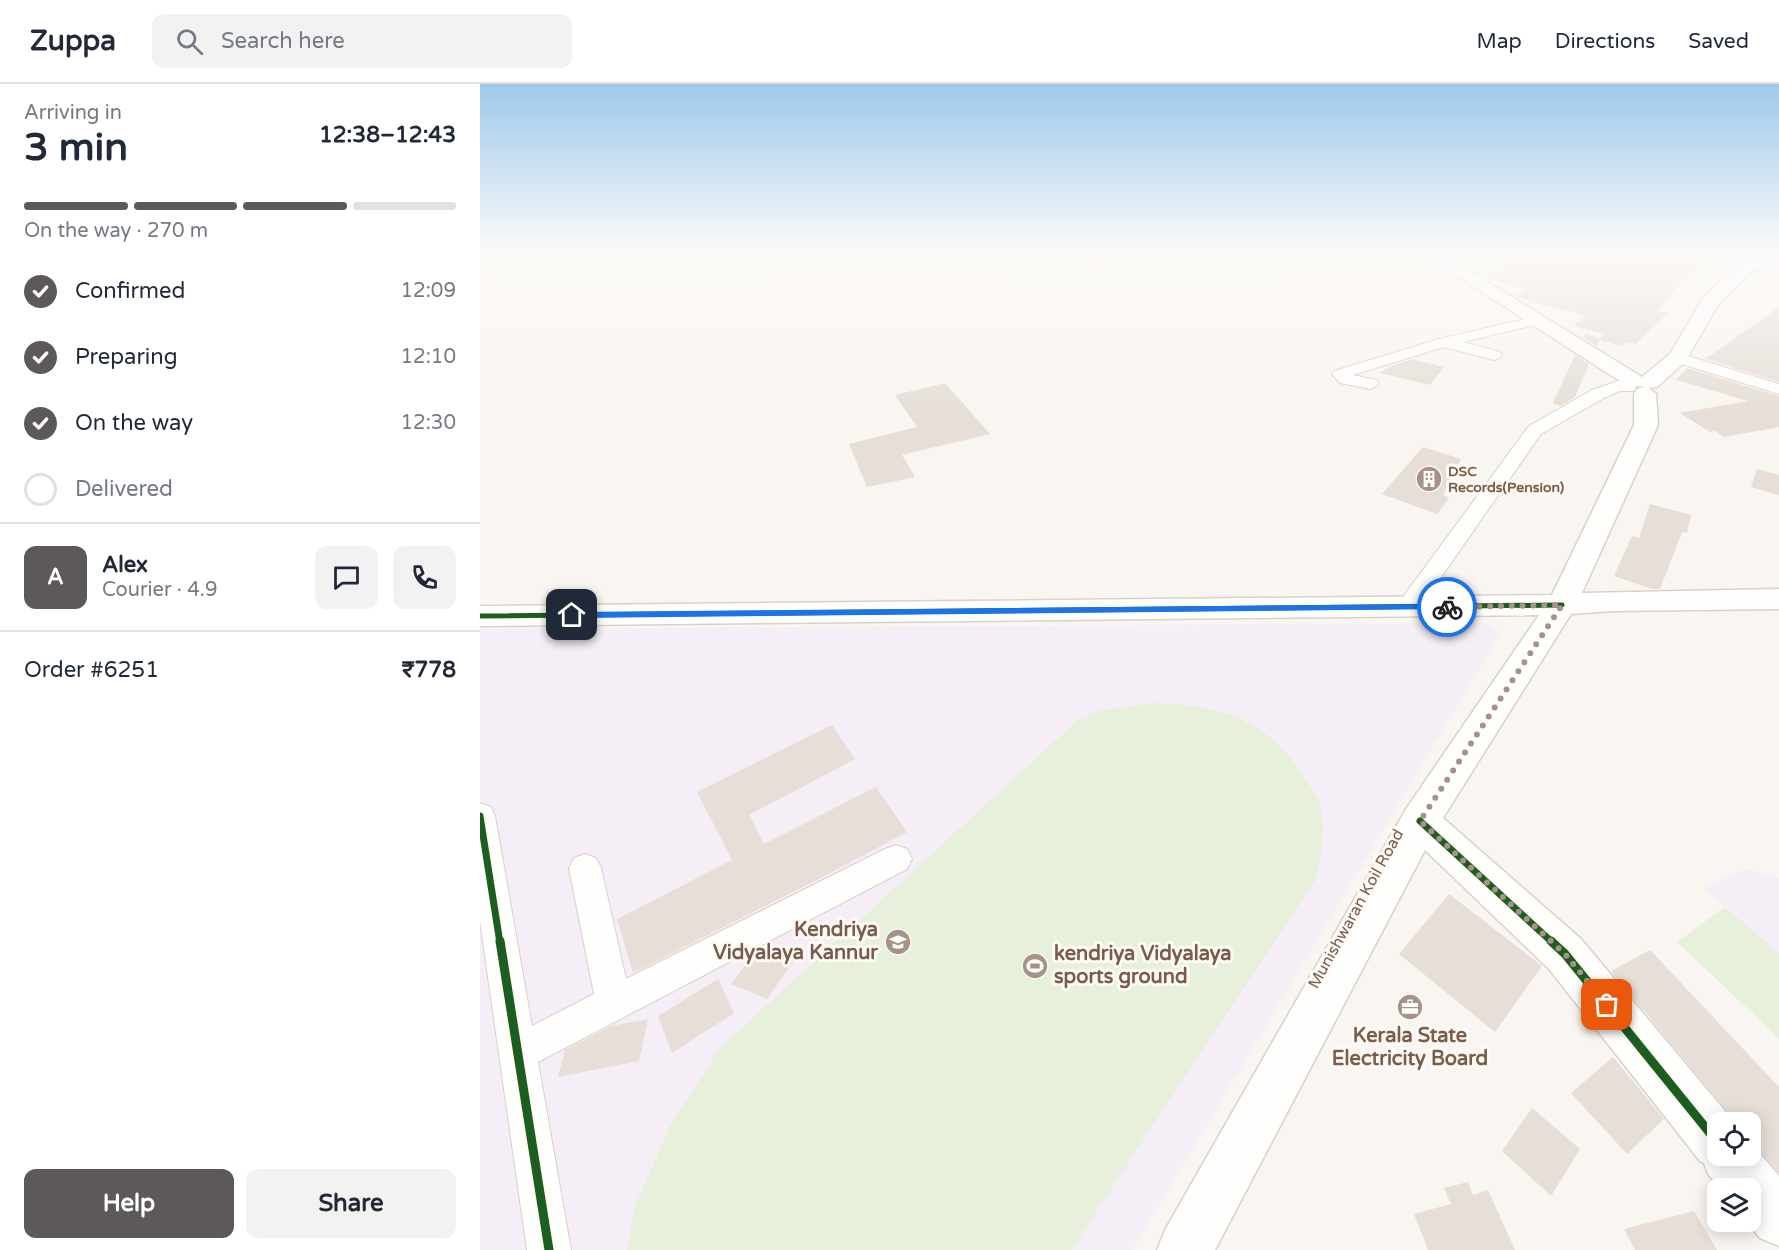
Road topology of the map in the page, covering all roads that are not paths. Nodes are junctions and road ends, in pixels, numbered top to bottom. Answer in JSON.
{"nodes":[{"id":1,"x":1514,"y":305,"type":"edge"},
{"id":2,"x":1708,"y":305,"type":"edge"},
{"id":3,"x":1538,"y":320,"type":"junction"},
{"id":4,"x":1444,"y":342,"type":"junction"},
{"id":5,"x":1494,"y":355,"type":"dead end"},
{"id":6,"x":1678,"y":358,"type":"junction"},
{"id":7,"x":1385,"y":359,"type":"junction"},
{"id":8,"x":1416,"y":369,"type":"dead end"},
{"id":9,"x":1371,"y":384,"type":"dead end"},
{"id":10,"x":1639,"y":386,"type":"junction"},
{"id":11,"x":1779,"y":389,"type":"edge"},
{"id":12,"x":1779,"y":599,"type":"edge"},
{"id":13,"x":1562,"y":605,"type":"junction"},
{"id":14,"x":1408,"y":607,"type":"junction"},
{"id":15,"x":480,"y":616,"type":"edge"},
{"id":16,"x":480,"y":816,"type":"edge"},
{"id":17,"x":1420,"y":821,"type":"junction"},
{"id":18,"x":896,"y":859,"type":"dead end"},
{"id":19,"x":585,"y":868,"type":"dead end"},
{"id":20,"x":614,"y":1003,"type":"junction"},
{"id":21,"x":517,"y":1053,"type":"junction"},
{"id":22,"x":1707,"y":1129,"type":"edge"},
{"id":23,"x":1736,"y":1166,"type":"edge"},
{"id":24,"x":1779,"y":1219,"type":"edge"},
{"id":25,"x":549,"y":1250,"type":"edge"},
{"id":26,"x":1185,"y":1250,"type":"edge"}],
"edges":[{"from":1,"to":3,"type":"main road"},
{"from":2,"to":6,"type":"main road"},
{"from":3,"to":4,"type":"street"},
{"from":3,"to":10,"type":"main road"},
{"from":4,"to":5,"type":"street"},
{"from":4,"to":7,"type":"street"},
{"from":6,"to":10,"type":"main road"},
{"from":6,"to":11,"type":"street"},
{"from":7,"to":8,"type":"street"},
{"from":7,"to":9,"type":"street"},
{"from":10,"to":13,"type":"main road","name":"Munishwaran Koil Road"},
{"from":10,"to":14,"type":"street"},
{"from":12,"to":13,"type":"main road"},
{"from":13,"to":14,"type":"main road"},
{"from":13,"to":17,"type":"main road","name":"Munishwaran Koil Road"},
{"from":14,"to":15,"type":"main road"},
{"from":16,"to":21,"type":"street"},
{"from":17,"to":22,"type":"main road"},
{"from":17,"to":26,"type":"main road","name":"Munishwaran Koil Road"},
{"from":18,"to":20,"type":"street"},
{"from":19,"to":20,"type":"street"},
{"from":20,"to":21,"type":"street"},
{"from":21,"to":25,"type":"street"},
{"from":23,"to":24,"type":"main road"}]}
